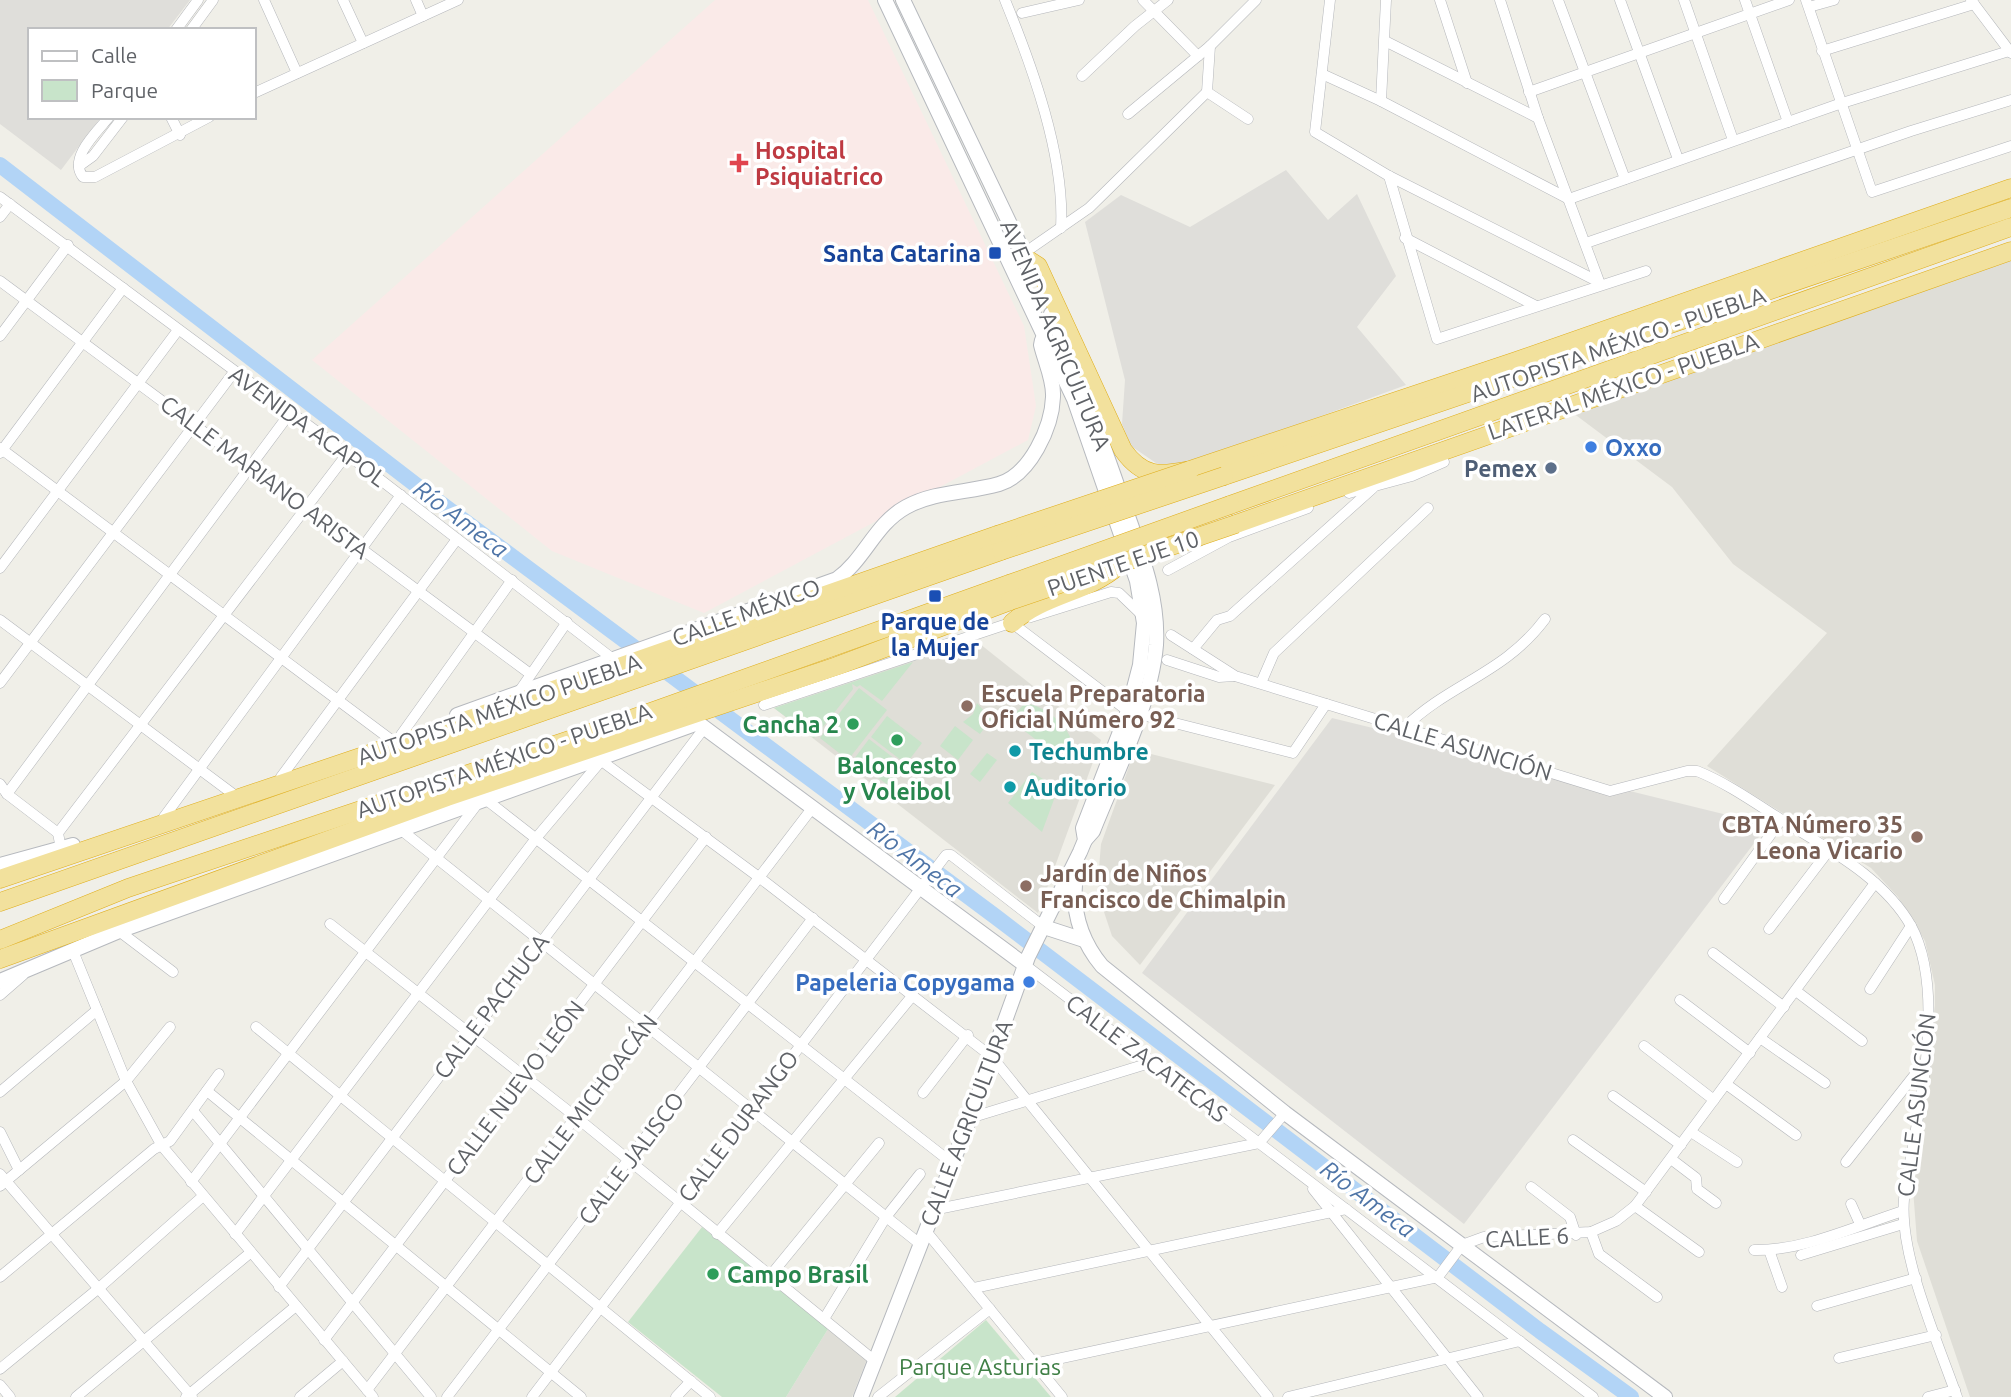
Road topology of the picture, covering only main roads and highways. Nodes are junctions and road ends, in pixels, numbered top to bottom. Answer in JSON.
{"nodes":[{"id":1,"x":2011,"y":188,"type":"edge"},
{"id":2,"x":2011,"y":208,"type":"edge"},
{"id":3,"x":2011,"y":227,"type":"edge"},
{"id":4,"x":2011,"y":251,"type":"edge"},
{"id":5,"x":1026,"y":256,"type":"road end"},
{"id":6,"x":1844,"y":309,"type":"junction"},
{"id":7,"x":1190,"y":470,"type":"junction"},
{"id":8,"x":1230,"y":505,"type":"joint"},
{"id":9,"x":1236,"y":524,"type":"joint"},
{"id":10,"x":999,"y":543,"type":"junction"},
{"id":11,"x":1121,"y":563,"type":"junction"},
{"id":12,"x":1009,"y":593,"type":"junction"},
{"id":13,"x":1012,"y":623,"type":"road end"},
{"id":14,"x":0,"y":880,"type":"edge"},
{"id":15,"x":40,"y":887,"type":"junction"},
{"id":16,"x":0,"y":888,"type":"edge"},
{"id":17,"x":0,"y":902,"type":"edge"},
{"id":18,"x":0,"y":940,"type":"edge"},
{"id":19,"x":0,"y":959,"type":"edge"}],
"edges":[{"from":1,"to":7,"type":"highway"},
{"from":2,"to":10,"type":"highway","name":"AUTOPISTA MÉXICO - PUEBLA","bridge":true},
{"from":3,"to":6,"type":"highway"},
{"from":3,"to":8,"type":"highway","name":"AUTOPISTA MÉXICO - PUEBLA"},
{"from":4,"to":6,"type":"highway","name":"LATERAL MÉXICO - PUEBLA"},
{"from":5,"to":7,"type":"highway"},
{"from":6,"to":9,"type":"highway","name":"LATERAL MÉXICO - PUEBLA"},
{"from":7,"to":10,"type":"highway","bridge":true},
{"from":8,"to":12,"type":"highway","name":"PUENTE EJE 10","bridge":true},
{"from":9,"to":11,"type":"highway","name":"PUENTE EJE 10","bridge":true},
{"from":10,"to":14,"type":"highway","name":"AUTOPISTA MÉXICO PUEBLA"},
{"from":10,"to":15,"type":"highway","name":"AUTOPISTA MÉXICO - PUEBLA"},
{"from":11,"to":12,"type":"highway","name":"PUENTE EJE 10","bridge":true},
{"from":11,"to":13,"type":"highway"},
{"from":12,"to":18,"type":"highway","name":"AUTOPISTA MÉXICO - PUEBLA"},
{"from":12,"to":19,"type":"highway"},
{"from":15,"to":16,"type":"highway"},
{"from":15,"to":17,"type":"highway","name":"AUTOPISTA MÉXICO - PUEBLA"}]}
